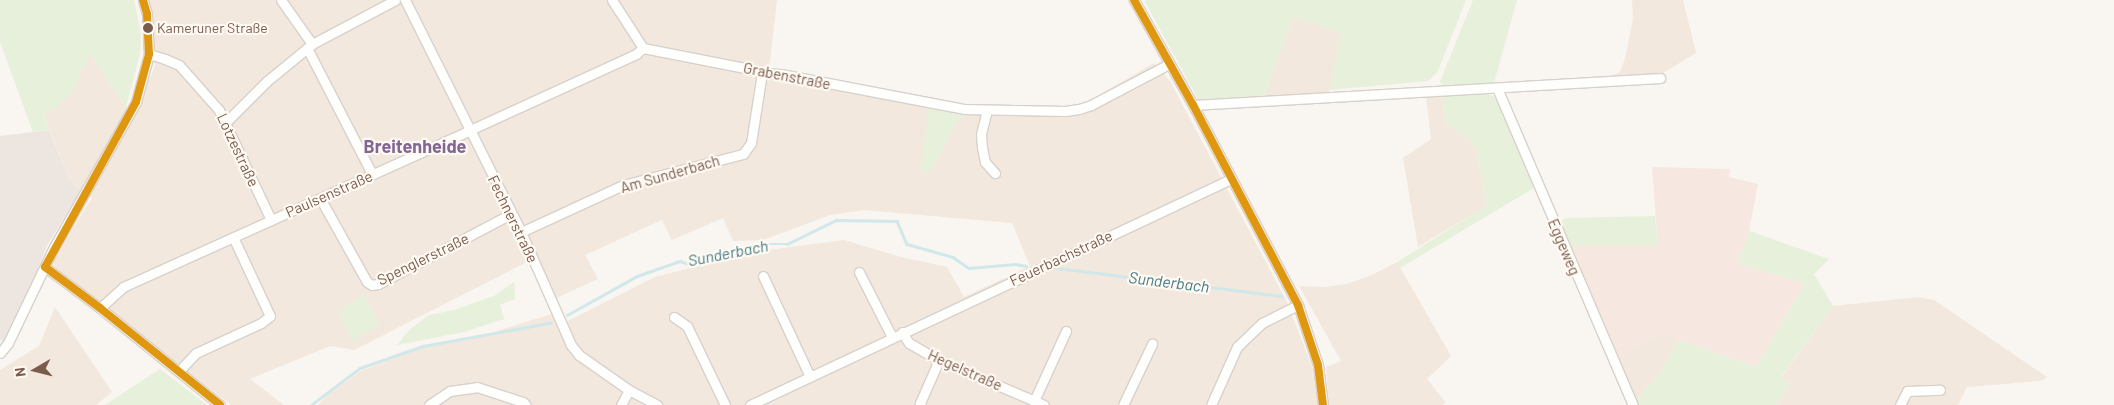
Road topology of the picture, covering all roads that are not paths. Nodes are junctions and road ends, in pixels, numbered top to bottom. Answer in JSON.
{"nodes":[{"id":1,"x":143,"y":0,"type":"edge"},
{"id":2,"x":281,"y":0,"type":"edge"},
{"id":3,"x":395,"y":0,"type":"edge"},
{"id":4,"x":405,"y":0,"type":"edge"},
{"id":5,"x":612,"y":0,"type":"edge"},
{"id":6,"x":1134,"y":0,"type":"edge"},
{"id":7,"x":309,"y":46,"type":"junction"},
{"id":8,"x":643,"y":48,"type":"junction"},
{"id":9,"x":149,"y":54,"type":"junction"},
{"id":10,"x":1169,"y":64,"type":"junction"},
{"id":11,"x":762,"y":73,"type":"junction"},
{"id":12,"x":1660,"y":78,"type":"dead end"},
{"id":13,"x":1497,"y":88,"type":"junction"},
{"id":14,"x":1192,"y":105,"type":"junction"},
{"id":15,"x":987,"y":110,"type":"junction"},
{"id":16,"x":226,"y":122,"type":"junction"},
{"id":17,"x":470,"y":130,"type":"junction"},
{"id":18,"x":995,"y":173,"type":"dead end"},
{"id":19,"x":372,"y":174,"type":"junction"},
{"id":20,"x":1231,"y":179,"type":"junction"},
{"id":21,"x":320,"y":198,"type":"junction"},
{"id":22,"x":511,"y":214,"type":"junction"},
{"id":23,"x":270,"y":220,"type":"junction"},
{"id":24,"x":521,"y":232,"type":"junction"},
{"id":25,"x":233,"y":237,"type":"junction"},
{"id":26,"x":45,"y":267,"type":"junction"},
{"id":27,"x":860,"y":272,"type":"dead end"},
{"id":28,"x":763,"y":276,"type":"dead end"},
{"id":29,"x":1298,"y":305,"type":"junction"},
{"id":30,"x":100,"y":308,"type":"junction"},
{"id":31,"x":674,"y":317,"type":"dead end"},
{"id":32,"x":1066,"y":331,"type":"dead end"},
{"id":33,"x":902,"y":332,"type":"junction"},
{"id":34,"x":892,"y":337,"type":"junction"},
{"id":35,"x":1152,"y":344,"type":"dead end"},
{"id":36,"x":0,"y":354,"type":"edge"},
{"id":37,"x":939,"y":360,"type":"junction"},
{"id":38,"x":179,"y":371,"type":"junction"},
{"id":39,"x":810,"y":376,"type":"junction"},
{"id":40,"x":629,"y":390,"type":"junction"},
{"id":41,"x":1940,"y":390,"type":"dead end"},
{"id":42,"x":772,"y":401,"type":"edge"},
{"id":43,"x":1034,"y":401,"type":"junction"},
{"id":44,"x":220,"y":405,"type":"edge"},
{"id":45,"x":429,"y":405,"type":"edge"},
{"id":46,"x":526,"y":405,"type":"edge"},
{"id":47,"x":622,"y":405,"type":"edge"},
{"id":48,"x":657,"y":405,"type":"edge"},
{"id":49,"x":725,"y":405,"type":"edge"},
{"id":50,"x":750,"y":405,"type":"edge"},
{"id":51,"x":921,"y":405,"type":"edge"},
{"id":52,"x":1044,"y":405,"type":"edge"},
{"id":53,"x":1123,"y":405,"type":"edge"},
{"id":54,"x":1211,"y":405,"type":"edge"},
{"id":55,"x":1323,"y":405,"type":"edge"},
{"id":56,"x":1633,"y":405,"type":"edge"},
{"id":57,"x":1900,"y":405,"type":"edge"}],
"edges":[{"from":1,"to":9,"type":"street"},
{"from":2,"to":7,"type":"street"},
{"from":3,"to":7,"type":"street"},
{"from":4,"to":17,"type":"street","name":"Fechnerstraße"},
{"from":5,"to":8,"type":"street"},
{"from":6,"to":10,"type":"street"},
{"from":7,"to":16,"type":"street"},
{"from":7,"to":19,"type":"street"},
{"from":8,"to":11,"type":"street","name":"Grabenstraße"},
{"from":8,"to":17,"type":"street","name":"Paulsenstraße"},
{"from":9,"to":16,"type":"street","name":"Lotzestraße"},
{"from":9,"to":26,"type":"street"},
{"from":10,"to":14,"type":"street"},
{"from":10,"to":15,"type":"street","name":"Grabenstraße"},
{"from":11,"to":15,"type":"street","name":"Grabenstraße"},
{"from":11,"to":24,"type":"street","name":"Am Sunderbach"},
{"from":12,"to":13,"type":"street"},
{"from":13,"to":14,"type":"street"},
{"from":13,"to":56,"type":"street","name":"Eggeweg"},
{"from":14,"to":20,"type":"street"},
{"from":15,"to":18,"type":"street"},
{"from":16,"to":23,"type":"street","name":"Lotzestraße"},
{"from":17,"to":19,"type":"street","name":"Paulsenstraße"},
{"from":17,"to":22,"type":"street","name":"Fechnerstraße"},
{"from":19,"to":21,"type":"street","name":"Paulsenstraße"},
{"from":20,"to":29,"type":"street"},
{"from":20,"to":33,"type":"street","name":"Feuerbachstraße"},
{"from":21,"to":22,"type":"street","name":"Spenglerstraße"},
{"from":21,"to":23,"type":"street","name":"Paulsenstraße"},
{"from":22,"to":24,"type":"street","name":"Fechnerstraße"},
{"from":23,"to":25,"type":"street","name":"Paulsenstraße"},
{"from":24,"to":40,"type":"street","name":"Fechnerstraße"},
{"from":25,"to":30,"type":"street","name":"Paulsenstraße"},
{"from":25,"to":38,"type":"street"},
{"from":26,"to":30,"type":"street"},
{"from":26,"to":36,"type":"street"},
{"from":27,"to":34,"type":"street"},
{"from":28,"to":39,"type":"street"},
{"from":29,"to":54,"type":"street"},
{"from":29,"to":55,"type":"street"},
{"from":30,"to":38,"type":"street"},
{"from":31,"to":49,"type":"street"},
{"from":32,"to":43,"type":"street"},
{"from":33,"to":34,"type":"street","name":"Feuerbachstraße"},
{"from":33,"to":37,"type":"street","name":"Hegelstraße"},
{"from":34,"to":39,"type":"street","name":"Feuerbachstraße"},
{"from":35,"to":53,"type":"street"},
{"from":37,"to":43,"type":"street","name":"Hegelstraße"},
{"from":37,"to":51,"type":"street"},
{"from":38,"to":44,"type":"street"},
{"from":39,"to":42,"type":"street","name":"Feuerbachstraße"},
{"from":40,"to":47,"type":"street"},
{"from":40,"to":48,"type":"street","name":"Fechnerstraße"},
{"from":41,"to":57,"type":"street"},
{"from":42,"to":50,"type":"street","name":"Feuerbachstraße"},
{"from":43,"to":52,"type":"street","name":"Hegelstraße"},
{"from":45,"to":46,"type":"street"}]}
